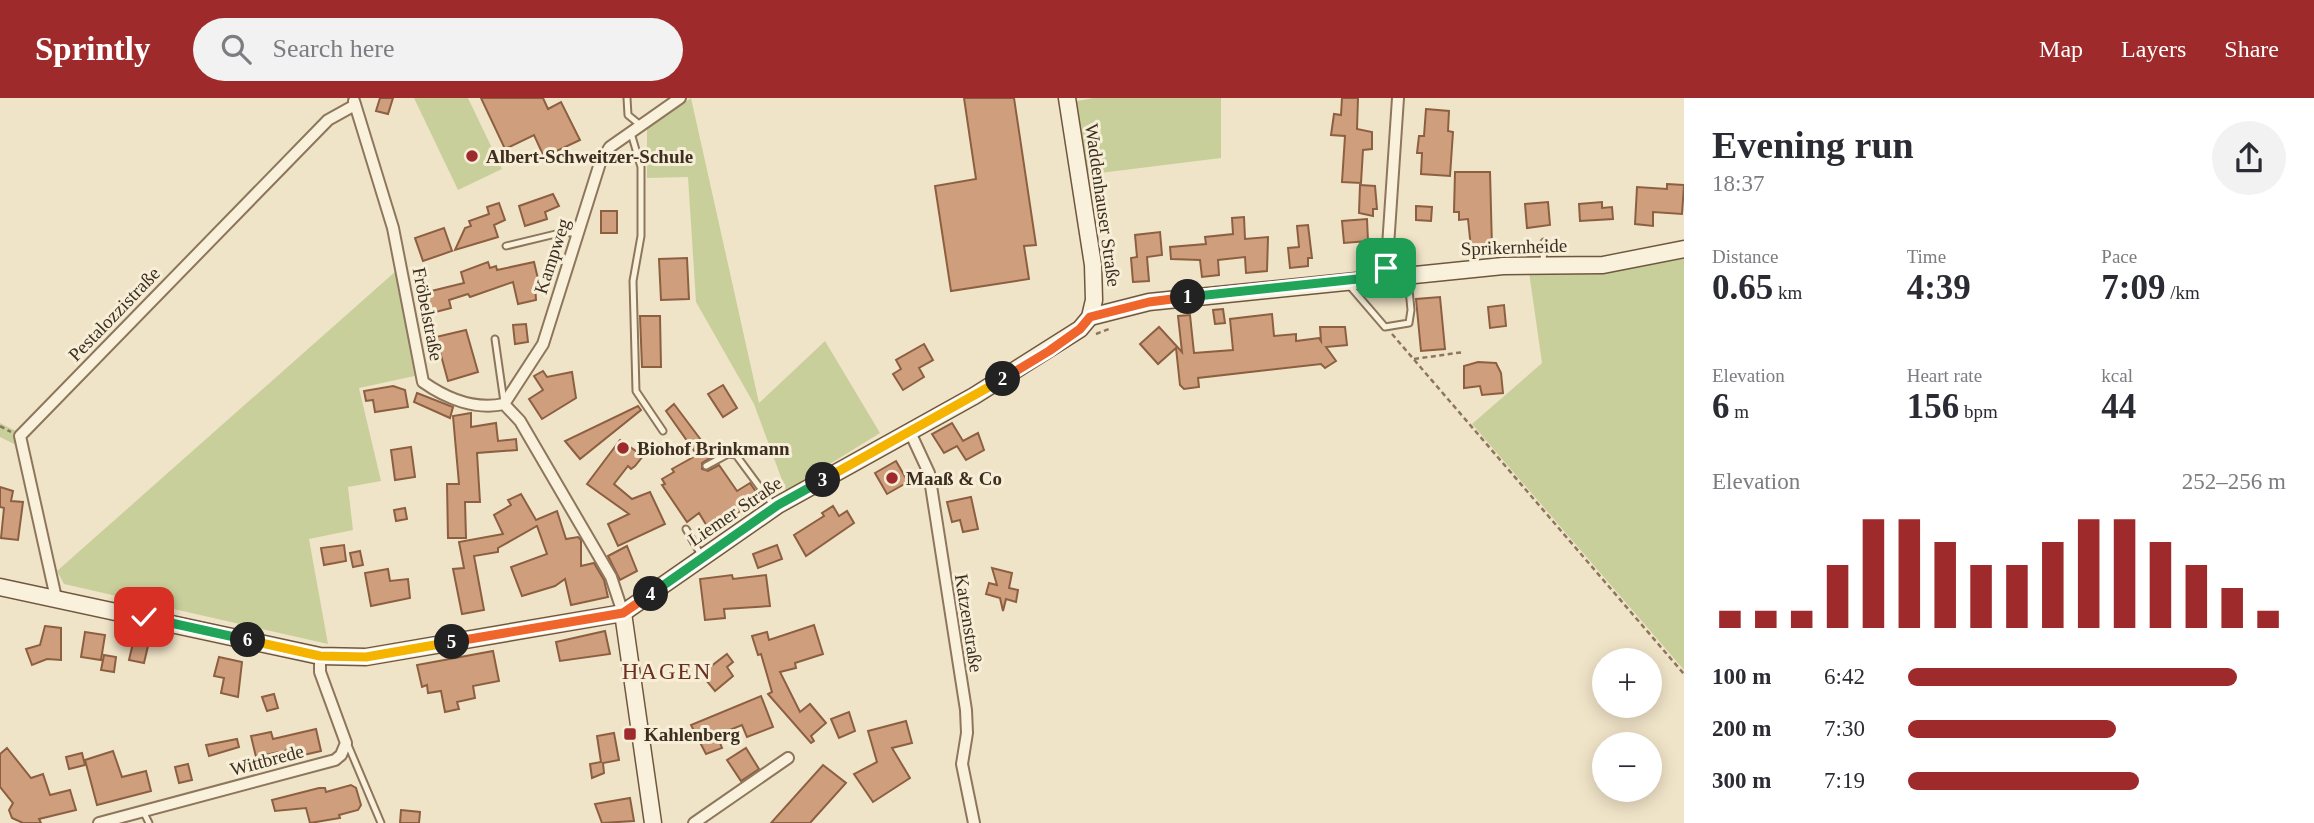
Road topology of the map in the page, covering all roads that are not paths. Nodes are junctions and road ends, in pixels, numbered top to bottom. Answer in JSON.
{"nodes":[{"id":1,"x":627,"y":98,"type":"edge"},
{"id":2,"x":1067,"y":98,"type":"edge"},
{"id":3,"x":1398,"y":98,"type":"edge"},
{"id":4,"x":676,"y":99,"type":"edge"},
{"id":5,"x":354,"y":102,"type":"edge"},
{"id":6,"x":635,"y":128,"type":"junction"},
{"id":7,"x":578,"y":233,"type":"junction"},
{"id":8,"x":1544,"y":242,"type":"dead end"},
{"id":9,"x":506,"y":246,"type":"dead end"},
{"id":10,"x":1684,"y":248,"type":"edge"},
{"id":11,"x":1543,"y":268,"type":"junction"},
{"id":12,"x":1408,"y":274,"type":"junction"},
{"id":13,"x":1386,"y":276,"type":"junction"},
{"id":14,"x":1344,"y":280,"type":"junction"},
{"id":15,"x":1090,"y":317,"type":"junction"},
{"id":16,"x":495,"y":339,"type":"dead end"},
{"id":17,"x":504,"y":404,"type":"junction"},
{"id":18,"x":663,"y":431,"type":"dead end"},
{"id":19,"x":910,"y":432,"type":"junction"},
{"id":20,"x":706,"y":466,"type":"dead end"},
{"id":21,"x":774,"y":507,"type":"junction"},
{"id":22,"x":686,"y":529,"type":"dead end"},
{"id":23,"x":703,"y":558,"type":"junction"},
{"id":24,"x":0,"y":587,"type":"edge"},
{"id":25,"x":57,"y":598,"type":"junction"},
{"id":26,"x":623,"y":613,"type":"junction"},
{"id":27,"x":320,"y":656,"type":"junction"},
{"id":28,"x":346,"y":743,"type":"junction"},
{"id":29,"x":788,"y":758,"type":"dead end"},
{"id":30,"x":143,"y":811,"type":"junction"},
{"id":31,"x":99,"y":823,"type":"edge"},
{"id":32,"x":149,"y":823,"type":"edge"},
{"id":33,"x":382,"y":823,"type":"edge"},
{"id":34,"x":653,"y":823,"type":"edge"},
{"id":35,"x":694,"y":823,"type":"edge"},
{"id":36,"x":974,"y":823,"type":"edge"}],
"edges":[{"from":1,"to":6,"type":"lane"},
{"from":2,"to":15,"type":"main road","name":"Waddenhauser Straße"},
{"from":3,"to":13,"type":"street"},
{"from":4,"to":6,"type":"street","name":"Kampweg"},
{"from":5,"to":17,"type":"street","name":"Fröbelstraße"},
{"from":5,"to":25,"type":"street","name":"Pestalozzistraße"},
{"from":6,"to":7,"type":"street","name":"Kampweg"},
{"from":6,"to":18,"type":"lane"},
{"from":7,"to":9,"type":"lane"},
{"from":7,"to":17,"type":"street","name":"Kampweg"},
{"from":8,"to":11,"type":"lane"},
{"from":10,"to":11,"type":"main road","name":"Sprikernheide"},
{"from":11,"to":12,"type":"main road","name":"Sprikernheide"},
{"from":12,"to":13,"type":"main road","name":"Sprikernheide"},
{"from":12,"to":14,"type":"lane"},
{"from":13,"to":14,"type":"main road","name":"Sprikernheide"},
{"from":14,"to":15,"type":"main road","name":"Sprikernheide"},
{"from":15,"to":19,"type":"main road","name":"Liemer Straße"},
{"from":16,"to":17,"type":"lane"},
{"from":17,"to":26,"type":"street"},
{"from":19,"to":21,"type":"main road","name":"Liemer Straße"},
{"from":19,"to":36,"type":"street","name":"Katzenstraße"},
{"from":20,"to":21,"type":"lane"},
{"from":21,"to":23,"type":"main road","name":"Liemer Straße"},
{"from":22,"to":23,"type":"lane"},
{"from":23,"to":26,"type":"main road","name":"Liemer Straße"},
{"from":24,"to":25,"type":"main road"},
{"from":25,"to":27,"type":"main road"},
{"from":26,"to":27,"type":"main road"},
{"from":26,"to":34,"type":"main road"},
{"from":27,"to":28,"type":"street"},
{"from":28,"to":30,"type":"street","name":"Wittbrede"},
{"from":28,"to":33,"type":"lane"},
{"from":29,"to":35,"type":"street"},
{"from":30,"to":31,"type":"street","name":"Wittbrede"},
{"from":30,"to":32,"type":"lane"}]}
